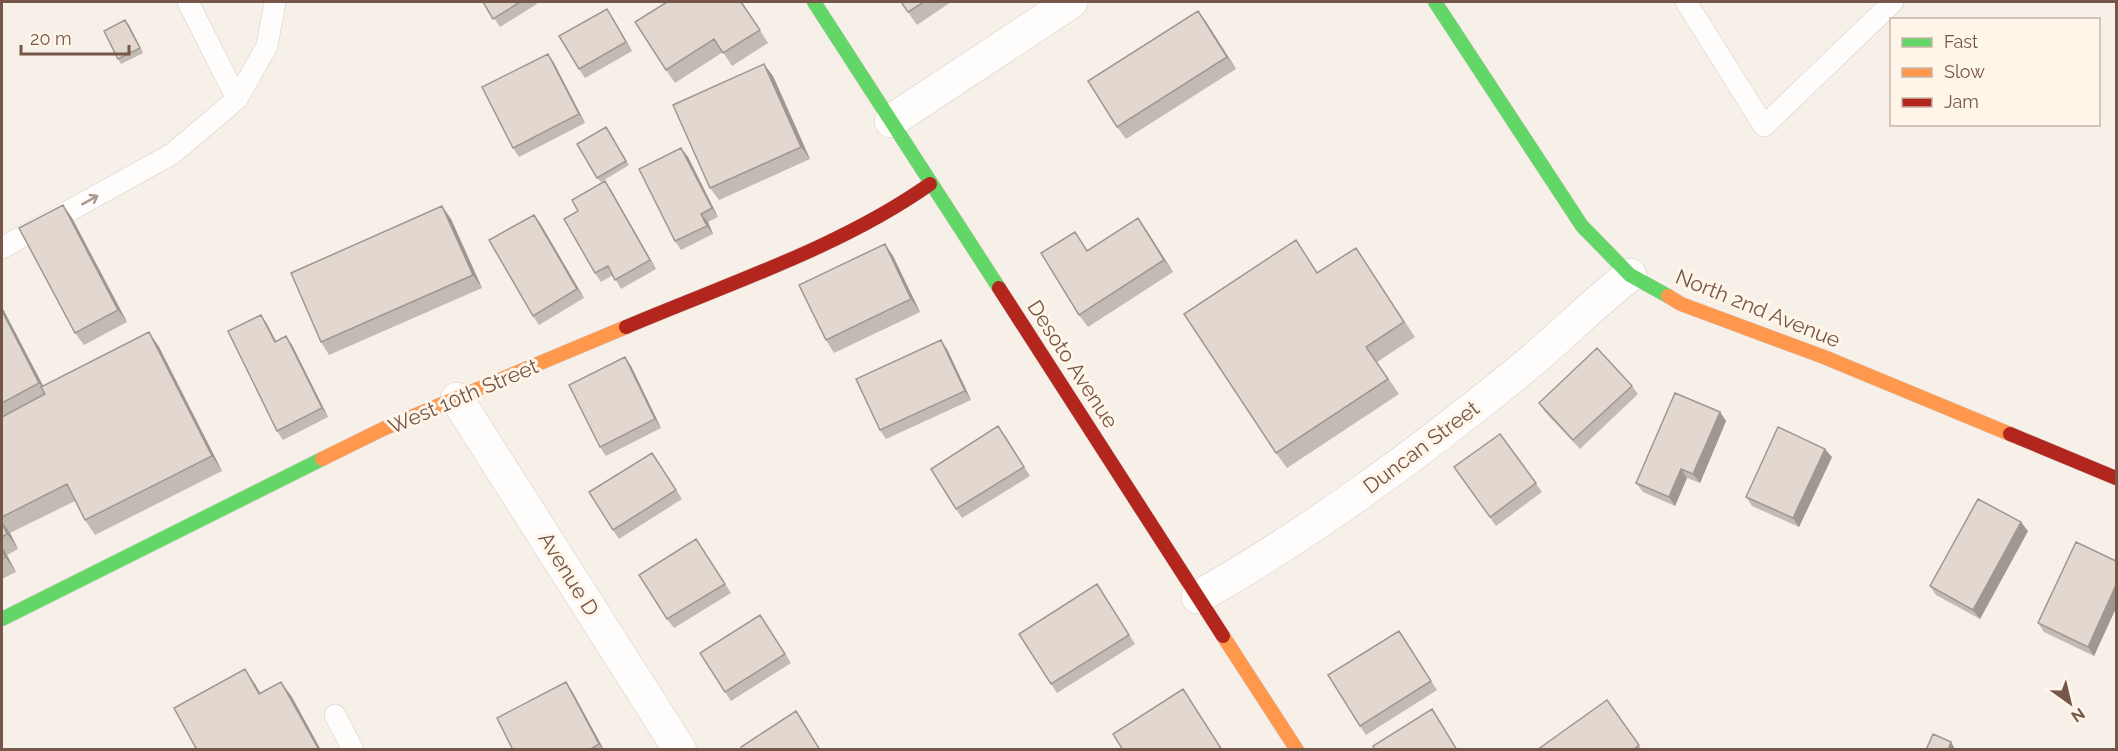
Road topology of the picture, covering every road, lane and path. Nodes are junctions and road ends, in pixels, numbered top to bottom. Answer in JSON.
{"nodes":[{"id":1,"x":188,"y":2,"type":"edge"},
{"id":2,"x":275,"y":2,"type":"edge"},
{"id":3,"x":814,"y":2,"type":"edge"},
{"id":4,"x":1071,"y":2,"type":"edge"},
{"id":5,"x":1435,"y":2,"type":"edge"},
{"id":6,"x":1686,"y":2,"type":"edge"},
{"id":7,"x":1893,"y":2,"type":"edge"},
{"id":8,"x":237,"y":99,"type":"junction"},
{"id":9,"x":891,"y":121,"type":"junction"},
{"id":10,"x":930,"y":184,"type":"junction"},
{"id":11,"x":2,"y":248,"type":"edge"},
{"id":12,"x":1630,"y":275,"type":"junction"},
{"id":13,"x":457,"y":399,"type":"junction"},
{"id":14,"x":2116,"y":478,"type":"edge"},
{"id":15,"x":1198,"y":597,"type":"junction"},
{"id":16,"x":2,"y":619,"type":"edge"},
{"id":17,"x":335,"y":715,"type":"dead end"},
{"id":18,"x":354,"y":750,"type":"edge"},
{"id":19,"x":680,"y":750,"type":"edge"},
{"id":20,"x":1297,"y":750,"type":"edge"}],
"edges":[{"from":1,"to":8,"type":"lane"},
{"from":2,"to":8,"type":"lane"},
{"from":3,"to":9,"type":"street","name":"Desoto Avenue"},
{"from":4,"to":9,"type":"street"},
{"from":5,"to":12,"type":"street","name":"North 2nd Avenue"},
{"from":6,"to":7,"type":"lane"},
{"from":11,"to":8,"type":"lane","one_way":true},
{"from":9,"to":10,"type":"street","name":"Desoto Avenue"},
{"from":10,"to":13,"type":"street","name":"West 10th Street"},
{"from":10,"to":15,"type":"street","name":"Desoto Avenue"},
{"from":12,"to":14,"type":"street","name":"North 2nd Avenue"},
{"from":12,"to":15,"type":"street","name":"Duncan Street"},
{"from":13,"to":16,"type":"street","name":"West 10th Street"},
{"from":13,"to":19,"type":"street","name":"Avenue D"},
{"from":15,"to":20,"type":"street","name":"Desoto Avenue"},
{"from":17,"to":18,"type":"lane"}]}
